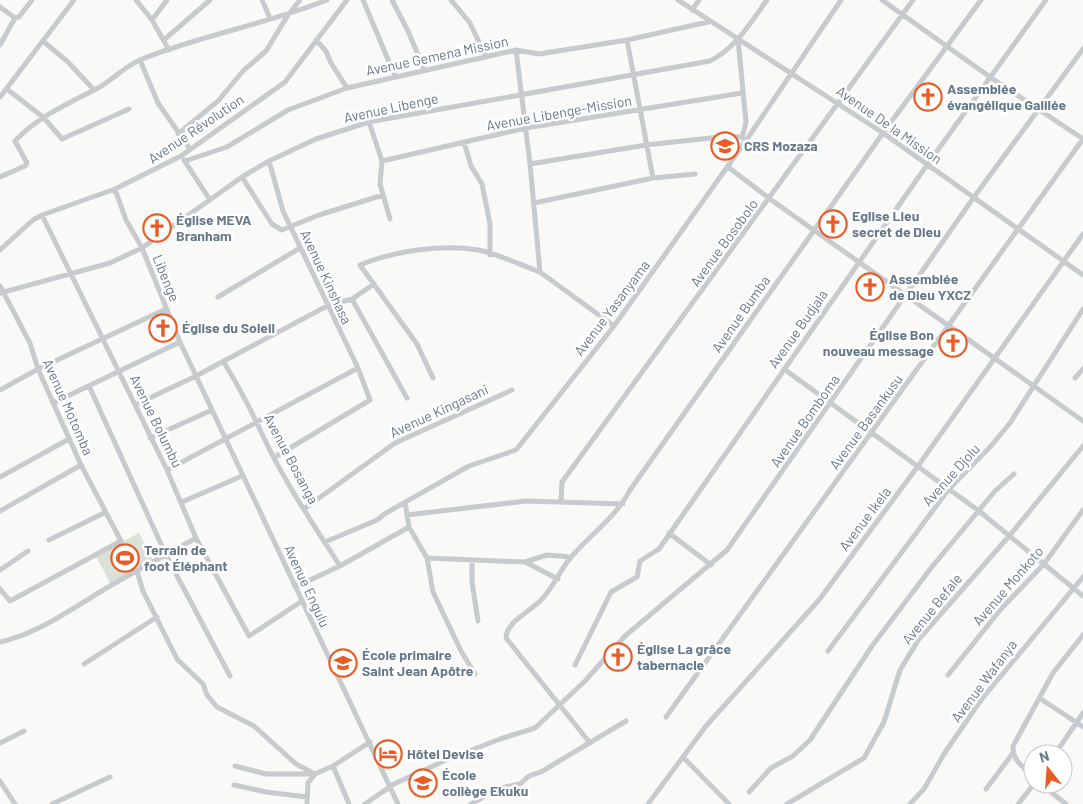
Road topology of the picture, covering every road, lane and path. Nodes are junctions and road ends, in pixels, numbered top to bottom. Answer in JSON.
{"nodes":[{"id":1,"x":32,"y":0,"type":"edge"},
{"id":2,"x":74,"y":0,"type":"edge"},
{"id":3,"x":136,"y":0,"type":"edge"},
{"id":4,"x":167,"y":0,"type":"edge"},
{"id":5,"x":210,"y":0,"type":"edge"},
{"id":6,"x":262,"y":0,"type":"edge"},
{"id":7,"x":300,"y":0,"type":"edge"},
{"id":8,"x":327,"y":0,"type":"edge"},
{"id":9,"x":347,"y":0,"type":"edge"},
{"id":10,"x":363,"y":0,"type":"edge"},
{"id":11,"x":392,"y":0,"type":"edge"},
{"id":12,"x":451,"y":0,"type":"edge"},
{"id":13,"x":678,"y":0,"type":"edge"},
{"id":14,"x":699,"y":0,"type":"edge"},
{"id":15,"x":767,"y":0,"type":"edge"},
{"id":16,"x":841,"y":0,"type":"edge"},
{"id":17,"x":882,"y":0,"type":"edge"},
{"id":18,"x":913,"y":0,"type":"edge"},
{"id":19,"x":981,"y":0,"type":"edge"},
{"id":20,"x":1046,"y":0,"type":"edge"},
{"id":21,"x":0,"y":7,"type":"edge"},
{"id":22,"x":692,"y":10,"type":"junction"},
{"id":23,"x":288,"y":15,"type":"junction"},
{"id":24,"x":902,"y":15,"type":"junction"},
{"id":25,"x":15,"y":18,"type":"junction"},
{"id":26,"x":270,"y":18,"type":"junction"},
{"id":27,"x":152,"y":20,"type":"junction"},
{"id":28,"x":708,"y":22,"type":"junction"},
{"id":29,"x":165,"y":39,"type":"junction"},
{"id":30,"x":738,"y":39,"type":"junction"},
{"id":31,"x":316,"y":40,"type":"junction"},
{"id":32,"x":627,"y":40,"type":"junction"},
{"id":33,"x":44,"y":42,"type":"junction"},
{"id":34,"x":0,"y":44,"type":"edge"},
{"id":35,"x":947,"y":46,"type":"junction"},
{"id":36,"x":1083,"y":49,"type":"edge"},
{"id":37,"x":169,"y":50,"type":"junction"},
{"id":38,"x":516,"y":50,"type":"junction"},
{"id":39,"x":486,"y":57,"type":"junction"},
{"id":40,"x":140,"y":60,"type":"junction"},
{"id":41,"x":424,"y":69,"type":"junction"},
{"id":42,"x":792,"y":72,"type":"junction"},
{"id":43,"x":633,"y":74,"type":"junction"},
{"id":44,"x":395,"y":76,"type":"junction"},
{"id":45,"x":990,"y":77,"type":"junction"},
{"id":46,"x":347,"y":88,"type":"junction"},
{"id":47,"x":7,"y":89,"type":"junction"},
{"id":48,"x":94,"y":90,"type":"junction"},
{"id":49,"x":520,"y":93,"type":"junction"},
{"id":50,"x":742,"y":93,"type":"junction"},
{"id":51,"x":0,"y":97,"type":"edge"},
{"id":52,"x":838,"y":102,"type":"junction"},
{"id":53,"x":1040,"y":108,"type":"junction"},
{"id":54,"x":129,"y":109,"type":"dead end"},
{"id":55,"x":639,"y":110,"type":"junction"},
{"id":56,"x":44,"y":118,"type":"junction"},
{"id":57,"x":369,"y":122,"type":"junction"},
{"id":58,"x":526,"y":128,"type":"junction"},
{"id":59,"x":883,"y":133,"type":"junction"},
{"id":60,"x":178,"y":134,"type":"junction"},
{"id":61,"x":741,"y":137,"type":"junction"},
{"id":62,"x":1083,"y":139,"type":"edge"},
{"id":63,"x":464,"y":142,"type":"junction"},
{"id":64,"x":745,"y":142,"type":"junction"},
{"id":65,"x":646,"y":145,"type":"junction"},
{"id":66,"x":190,"y":150,"type":"junction"},
{"id":67,"x":181,"y":156,"type":"junction"},
{"id":68,"x":269,"y":160,"type":"junction"},
{"id":69,"x":382,"y":161,"type":"junction"},
{"id":70,"x":185,"y":162,"type":"junction"},
{"id":71,"x":530,"y":164,"type":"junction"},
{"id":72,"x":927,"y":165,"type":"junction"},
{"id":73,"x":728,"y":167,"type":"junction"},
{"id":74,"x":695,"y":174,"type":"dead end"},
{"id":75,"x":0,"y":177,"type":"edge"},
{"id":76,"x":242,"y":177,"type":"junction"},
{"id":77,"x":653,"y":178,"type":"junction"},
{"id":78,"x":115,"y":189,"type":"junction"},
{"id":79,"x":383,"y":195,"type":"junction"},
{"id":80,"x":974,"y":196,"type":"junction"},
{"id":81,"x":770,"y":199,"type":"junction"},
{"id":82,"x":210,"y":200,"type":"junction"},
{"id":83,"x":534,"y":203,"type":"junction"},
{"id":84,"x":42,"y":215,"type":"junction"},
{"id":85,"x":390,"y":219,"type":"dead end"},
{"id":86,"x":291,"y":228,"type":"junction"},
{"id":87,"x":815,"y":229,"type":"junction"},
{"id":88,"x":1018,"y":229,"type":"junction"},
{"id":89,"x":1083,"y":234,"type":"edge"},
{"id":90,"x":142,"y":248,"type":"junction"},
{"id":91,"x":300,"y":248,"type":"junction"},
{"id":92,"x":0,"y":250,"type":"edge"},
{"id":93,"x":490,"y":254,"type":"junction"},
{"id":94,"x":859,"y":261,"type":"junction"},
{"id":95,"x":1063,"y":262,"type":"junction"},
{"id":96,"x":540,"y":272,"type":"junction"},
{"id":97,"x":72,"y":275,"type":"junction"},
{"id":98,"x":1083,"y":275,"type":"edge"},
{"id":99,"x":374,"y":284,"type":"junction"},
{"id":100,"x":0,"y":286,"type":"edge"},
{"id":101,"x":2,"y":293,"type":"edge"},
{"id":102,"x":906,"y":294,"type":"junction"},
{"id":103,"x":218,"y":297,"type":"dead end"},
{"id":104,"x":352,"y":299,"type":"junction"},
{"id":105,"x":327,"y":306,"type":"junction"},
{"id":106,"x":166,"y":309,"type":"junction"},
{"id":107,"x":1083,"y":309,"type":"edge"},
{"id":108,"x":949,"y":325,"type":"junction"},
{"id":109,"x":614,"y":326,"type":"junction"},
{"id":110,"x":104,"y":340,"type":"junction"},
{"id":111,"x":180,"y":342,"type":"junction"},
{"id":112,"x":995,"y":358,"type":"junction"},
{"id":113,"x":223,"y":361,"type":"junction"},
{"id":114,"x":358,"y":368,"type":"junction"},
{"id":115,"x":38,"y":369,"type":"junction"},
{"id":116,"x":784,"y":369,"type":"junction"},
{"id":117,"x":1083,"y":369,"type":"edge"},
{"id":118,"x":120,"y":372,"type":"junction"},
{"id":119,"x":196,"y":376,"type":"junction"},
{"id":120,"x":433,"y":378,"type":"dead end"},
{"id":121,"x":1075,"y":378,"type":"dead end"},
{"id":122,"x":1033,"y":384,"type":"junction"},
{"id":123,"x":89,"y":386,"type":"junction"},
{"id":124,"x":0,"y":390,"type":"edge"},
{"id":125,"x":512,"y":390,"type":"dead end"},
{"id":126,"x":407,"y":398,"type":"dead end"},
{"id":127,"x":831,"y":403,"type":"junction"},
{"id":128,"x":53,"y":404,"type":"junction"},
{"id":129,"x":135,"y":405,"type":"junction"},
{"id":130,"x":212,"y":410,"type":"junction"},
{"id":131,"x":258,"y":421,"type":"junction"},
{"id":132,"x":1083,"y":421,"type":"edge"},
{"id":133,"x":871,"y":434,"type":"junction"},
{"id":134,"x":150,"y":438,"type":"junction"},
{"id":135,"x":69,"y":439,"type":"junction"},
{"id":136,"x":225,"y":439,"type":"junction"},
{"id":137,"x":1083,"y":446,"type":"edge"},
{"id":138,"x":276,"y":457,"type":"junction"},
{"id":139,"x":81,"y":465,"type":"junction"},
{"id":140,"x":918,"y":466,"type":"junction"},
{"id":141,"x":168,"y":470,"type":"junction"},
{"id":142,"x":1014,"y":474,"type":"dead end"},
{"id":143,"x":242,"y":476,"type":"junction"},
{"id":144,"x":0,"y":477,"type":"edge"},
{"id":145,"x":949,"y":489,"type":"junction"},
{"id":146,"x":561,"y":501,"type":"junction"},
{"id":147,"x":182,"y":502,"type":"junction"},
{"id":148,"x":405,"y":502,"type":"junction"},
{"id":149,"x":623,"y":504,"type":"junction"},
{"id":150,"x":304,"y":509,"type":"junction"},
{"id":151,"x":1083,"y":510,"type":"edge"},
{"id":152,"x":0,"y":511,"type":"edge"},
{"id":153,"x":979,"y":511,"type":"junction"},
{"id":154,"x":106,"y":512,"type":"junction"},
{"id":155,"x":407,"y":515,"type":"junction"},
{"id":156,"x":409,"y":527,"type":"junction"},
{"id":157,"x":669,"y":533,"type":"junction"},
{"id":158,"x":1010,"y":535,"type":"junction"},
{"id":159,"x":196,"y":538,"type":"junction"},
{"id":160,"x":49,"y":540,"type":"dead end"},
{"id":161,"x":325,"y":542,"type":"junction"},
{"id":162,"x":28,"y":551,"type":"dead end"},
{"id":163,"x":166,"y":554,"type":"junction"},
{"id":164,"x":570,"y":557,"type":"junction"},
{"id":165,"x":427,"y":558,"type":"junction"},
{"id":166,"x":472,"y":560,"type":"junction"},
{"id":167,"x":525,"y":562,"type":"junction"},
{"id":168,"x":1044,"y":564,"type":"junction"},
{"id":169,"x":711,"y":565,"type":"junction"},
{"id":170,"x":340,"y":566,"type":"junction"},
{"id":171,"x":0,"y":570,"type":"edge"},
{"id":172,"x":137,"y":571,"type":"junction"},
{"id":173,"x":1083,"y":577,"type":"edge"},
{"id":174,"x":558,"y":579,"type":"junction"},
{"id":175,"x":295,"y":587,"type":"junction"},
{"id":176,"x":0,"y":589,"type":"edge"},
{"id":177,"x":1074,"y":589,"type":"junction"},
{"id":178,"x":1083,"y":596,"type":"edge"},
{"id":179,"x":302,"y":601,"type":"junction"},
{"id":180,"x":157,"y":617,"type":"junction"},
{"id":181,"x":478,"y":621,"type":"dead end"},
{"id":182,"x":1083,"y":635,"type":"edge"},
{"id":183,"x":0,"y":642,"type":"edge"},
{"id":184,"x":828,"y":651,"type":"dead end"},
{"id":185,"x":84,"y":664,"type":"dead end"},
{"id":186,"x":575,"y":665,"type":"dead end"},
{"id":187,"x":476,"y":674,"type":"dead end"},
{"id":188,"x":948,"y":675,"type":"dead end"},
{"id":189,"x":230,"y":676,"type":"dead end"},
{"id":190,"x":1041,"y":699,"type":"junction"},
{"id":191,"x":560,"y":706,"type":"junction"},
{"id":192,"x":1083,"y":714,"type":"edge"},
{"id":193,"x":666,"y":717,"type":"dead end"},
{"id":194,"x":626,"y":721,"type":"dead end"},
{"id":195,"x":1077,"y":723,"type":"junction"},
{"id":196,"x":1083,"y":727,"type":"edge"},
{"id":197,"x":24,"y":731,"type":"dead end"},
{"id":198,"x":0,"y":742,"type":"edge"},
{"id":199,"x":370,"y":742,"type":"junction"},
{"id":200,"x":590,"y":743,"type":"junction"},
{"id":201,"x":1062,"y":744,"type":"edge"},
{"id":202,"x":1012,"y":753,"type":"junction"},
{"id":203,"x":683,"y":756,"type":"junction"},
{"id":204,"x":235,"y":766,"type":"dead end"},
{"id":205,"x":333,"y":766,"type":"junction"},
{"id":206,"x":1023,"y":767,"type":"edge"},
{"id":207,"x":315,"y":774,"type":"junction"},
{"id":208,"x":110,"y":777,"type":"dead end"},
{"id":209,"x":1,"y":784,"type":"edge"},
{"id":210,"x":234,"y":785,"type":"dead end"},
{"id":211,"x":391,"y":787,"type":"junction"},
{"id":212,"x":986,"y":789,"type":"dead end"},
{"id":213,"x":750,"y":792,"type":"dead end"},
{"id":214,"x":1026,"y":794,"type":"edge"},
{"id":215,"x":1054,"y":794,"type":"edge"},
{"id":216,"x":307,"y":796,"type":"junction"},
{"id":217,"x":14,"y":804,"type":"edge"},
{"id":218,"x":52,"y":804,"type":"edge"},
{"id":219,"x":308,"y":804,"type":"edge"},
{"id":220,"x":349,"y":804,"type":"edge"},
{"id":221,"x":365,"y":804,"type":"edge"},
{"id":222,"x":398,"y":804,"type":"edge"},
{"id":223,"x":470,"y":804,"type":"edge"},
{"id":224,"x":648,"y":804,"type":"edge"},
{"id":225,"x":729,"y":804,"type":"edge"},
{"id":226,"x":787,"y":804,"type":"edge"},
{"id":227,"x":910,"y":804,"type":"edge"},
{"id":228,"x":1018,"y":804,"type":"edge"},
{"id":229,"x":1066,"y":804,"type":"edge"}],
"edges":[{"from":1,"to":25,"type":"street"},
{"from":2,"to":33,"type":"street"},
{"from":3,"to":27,"type":"street"},
{"from":4,"to":27,"type":"street"},
{"from":5,"to":29,"type":"street"},
{"from":6,"to":26,"type":"street"},
{"from":7,"to":23,"type":"street"},
{"from":8,"to":23,"type":"street"},
{"from":9,"to":31,"type":"street","name":"Avenue Révolution"},
{"from":10,"to":44,"type":"street"},
{"from":11,"to":41,"type":"street"},
{"from":12,"to":39,"type":"street"},
{"from":13,"to":22,"type":"street","name":"Avenue De la Mission"},
{"from":14,"to":22,"type":"street"},
{"from":15,"to":30,"type":"street","name":"Avenue Libenge"},
{"from":16,"to":42,"type":"street","name":"Avenue Yasanyama"},
{"from":17,"to":24,"type":"street"},
{"from":18,"to":24,"type":"street","name":"Avenue Bosobolo"},
{"from":19,"to":35,"type":"street","name":"Avenue Bumba"},
{"from":20,"to":45,"type":"street","name":"Avenue Budjala"},
{"from":21,"to":25,"type":"street"},
{"from":22,"to":28,"type":"street","name":"Avenue De la Mission"},
{"from":23,"to":26,"type":"street"},
{"from":23,"to":60,"type":"street"},
{"from":24,"to":35,"type":"street"},
{"from":24,"to":52,"type":"street","name":"Avenue Bosobolo"},
{"from":25,"to":34,"type":"street"},
{"from":26,"to":37,"type":"street"},
{"from":27,"to":29,"type":"street"},
{"from":28,"to":30,"type":"street","name":"Avenue De la Mission"},
{"from":28,"to":32,"type":"street","name":"Avenue Gemena Mission"},
{"from":29,"to":37,"type":"street"},
{"from":30,"to":42,"type":"street","name":"Avenue De la Mission"},
{"from":30,"to":43,"type":"street","name":"Avenue Libenge"},
{"from":30,"to":50,"type":"street"},
{"from":31,"to":46,"type":"street"},
{"from":31,"to":66,"type":"street","name":"Avenue Révolution"},
{"from":32,"to":38,"type":"street","name":"Avenue Gemena Mission"},
{"from":32,"to":43,"type":"street"},
{"from":33,"to":47,"type":"street"},
{"from":33,"to":48,"type":"street"},
{"from":35,"to":45,"type":"street"},
{"from":35,"to":59,"type":"street","name":"Avenue Bumba"},
{"from":36,"to":53,"type":"street","name":"Avenue Bomboma"},
{"from":37,"to":40,"type":"street"},
{"from":38,"to":39,"type":"street","name":"Avenue Gemena Mission"},
{"from":38,"to":49,"type":"street"},
{"from":39,"to":41,"type":"street","name":"Avenue Gemena Mission"},
{"from":40,"to":48,"type":"street"},
{"from":40,"to":60,"type":"street"},
{"from":41,"to":44,"type":"street","name":"Avenue Gemena Mission"},
{"from":42,"to":52,"type":"street","name":"Avenue De la Mission"},
{"from":42,"to":64,"type":"street","name":"Avenue Yasanyama"},
{"from":43,"to":49,"type":"street","name":"Avenue Libenge"},
{"from":43,"to":55,"type":"street"},
{"from":44,"to":46,"type":"street","name":"Avenue Gemena Mission"},
{"from":45,"to":53,"type":"street"},
{"from":45,"to":72,"type":"street","name":"Avenue Budjala"},
{"from":46,"to":70,"type":"street","name":"Avenue Gemena Mission"},
{"from":47,"to":51,"type":"street"},
{"from":47,"to":56,"type":"street"},
{"from":48,"to":56,"type":"street"},
{"from":49,"to":57,"type":"street","name":"Avenue Libenge"},
{"from":49,"to":58,"type":"street"},
{"from":50,"to":55,"type":"street","name":"Avenue Libenge-Mission"},
{"from":50,"to":61,"type":"street"},
{"from":52,"to":59,"type":"street","name":"Avenue De la Mission"},
{"from":52,"to":81,"type":"street","name":"Avenue Bosobolo"},
{"from":53,"to":62,"type":"street"},
{"from":53,"to":80,"type":"street","name":"Avenue Bomboma"},
{"from":54,"to":56,"type":"street"},
{"from":55,"to":58,"type":"street","name":"Avenue Libenge-Mission"},
{"from":55,"to":65,"type":"street"},
{"from":56,"to":75,"type":"street"},
{"from":57,"to":68,"type":"street","name":"Avenue Libenge"},
{"from":57,"to":69,"type":"street"},
{"from":58,"to":63,"type":"street","name":"Avenue Libenge-Mission"},
{"from":58,"to":71,"type":"street"},
{"from":59,"to":72,"type":"street","name":"Avenue De la Mission"},
{"from":59,"to":87,"type":"street","name":"Avenue Bumba"},
{"from":60,"to":66,"type":"street"},
{"from":61,"to":64,"type":"street"},
{"from":61,"to":65,"type":"street"},
{"from":62,"to":88,"type":"street","name":"Avenue Basankusu"},
{"from":63,"to":69,"type":"street","name":"Avenue Libenge-Mission"},
{"from":63,"to":93,"type":"street"},
{"from":64,"to":73,"type":"street","name":"Avenue Yasanyama"},
{"from":65,"to":71,"type":"street"},
{"from":65,"to":77,"type":"street"},
{"from":66,"to":67,"type":"street","name":"Avenue Révolution"},
{"from":67,"to":70,"type":"street"},
{"from":67,"to":78,"type":"street","name":"Avenue Révolution"},
{"from":68,"to":76,"type":"street","name":"Avenue Libenge"},
{"from":68,"to":86,"type":"street","name":"Avenue Kinshasa"},
{"from":69,"to":79,"type":"street"},
{"from":70,"to":82,"type":"street"},
{"from":71,"to":83,"type":"street"},
{"from":72,"to":80,"type":"street","name":"Avenue De la Mission"},
{"from":72,"to":94,"type":"street","name":"Avenue Budjala"},
{"from":73,"to":81,"type":"street"},
{"from":73,"to":109,"type":"street","name":"Avenue Yasanyama"},
{"from":74,"to":77,"type":"street"},
{"from":76,"to":82,"type":"street","name":"Avenue Libenge"},
{"from":76,"to":86,"type":"street"},
{"from":77,"to":83,"type":"street"},
{"from":78,"to":84,"type":"street","name":"Avenue Révolution"},
{"from":78,"to":90,"type":"street","name":"Libenge"},
{"from":79,"to":85,"type":"street"},
{"from":79,"to":86,"type":"street"},
{"from":80,"to":88,"type":"street","name":"Avenue De la Mission"},
{"from":80,"to":102,"type":"street","name":"Avenue Bomboma"},
{"from":81,"to":87,"type":"street"},
{"from":81,"to":146,"type":"street","name":"Avenue Bosobolo"},
{"from":82,"to":90,"type":"street","name":"Avenue Libenge"},
{"from":83,"to":96,"type":"street"},
{"from":84,"to":92,"type":"street","name":"Avenue Révolution"},
{"from":84,"to":97,"type":"street","name":"Avenue Bolumbu"},
{"from":86,"to":91,"type":"street","name":"Avenue Kinshasa"},
{"from":87,"to":94,"type":"street"},
{"from":87,"to":149,"type":"street","name":"Avenue Bumba"},
{"from":88,"to":95,"type":"street","name":"Avenue De la Mission"},
{"from":88,"to":108,"type":"street","name":"Avenue Basankusu"},
{"from":89,"to":95,"type":"street","name":"Avenue Ikela"},
{"from":90,"to":97,"type":"street","name":"Avenue Libenge"},
{"from":90,"to":106,"type":"street","name":"Libenge"},
{"from":91,"to":103,"type":"street"},
{"from":91,"to":105,"type":"street","name":"Avenue Kinshasa"},
{"from":93,"to":96,"type":"street"},
{"from":93,"to":99,"type":"street"},
{"from":94,"to":102,"type":"street"},
{"from":94,"to":116,"type":"street","name":"Avenue Budjala"},
{"from":95,"to":98,"type":"street","name":"Avenue De la Mission"},
{"from":95,"to":112,"type":"street","name":"Avenue Ikela"},
{"from":96,"to":109,"type":"street"},
{"from":97,"to":101,"type":"street","name":"Avenue Libenge"},
{"from":97,"to":110,"type":"street","name":"Avenue Bolumbu"},
{"from":99,"to":104,"type":"street"},
{"from":99,"to":120,"type":"street"},
{"from":100,"to":101,"type":"street","name":"Avenue Motomba"},
{"from":101,"to":115,"type":"street","name":"Avenue Motomba"},
{"from":102,"to":108,"type":"street"},
{"from":102,"to":127,"type":"street","name":"Avenue Bomboma"},
{"from":104,"to":105,"type":"street"},
{"from":104,"to":126,"type":"street"},
{"from":105,"to":113,"type":"street"},
{"from":105,"to":114,"type":"street","name":"Avenue Kinshasa"},
{"from":106,"to":110,"type":"street"},
{"from":106,"to":111,"type":"street","name":"Libenge"},
{"from":107,"to":122,"type":"street","name":"Avenue Djolu"},
{"from":108,"to":112,"type":"street"},
{"from":108,"to":133,"type":"street","name":"Avenue Basankusu"},
{"from":109,"to":148,"type":"street","name":"Avenue Yasanyama"},
{"from":110,"to":115,"type":"street"},
{"from":110,"to":118,"type":"street","name":"Avenue Bolumbu"},
{"from":111,"to":118,"type":"street"},
{"from":111,"to":119,"type":"street","name":"Libenge"},
{"from":112,"to":122,"type":"street"},
{"from":112,"to":140,"type":"street","name":"Avenue Ikela"},
{"from":113,"to":119,"type":"street"},
{"from":113,"to":131,"type":"street","name":"Avenue Bosanga"},
{"from":114,"to":131,"type":"street"},
{"from":114,"to":138,"type":"street","name":"Avenue Kinshasa"},
{"from":115,"to":124,"type":"street"},
{"from":115,"to":128,"type":"street","name":"Avenue Motomba"},
{"from":116,"to":127,"type":"street"},
{"from":116,"to":157,"type":"street","name":"Avenue Budjala"},
{"from":117,"to":121,"type":"street"},
{"from":118,"to":123,"type":"street"},
{"from":118,"to":129,"type":"street","name":"Avenue Bolumbu"},
{"from":119,"to":129,"type":"street"},
{"from":119,"to":130,"type":"street","name":"Avenue Engulu"},
{"from":122,"to":132,"type":"street"},
{"from":122,"to":145,"type":"street","name":"Avenue Djolu"},
{"from":123,"to":128,"type":"street"},
{"from":123,"to":163,"type":"street"},
{"from":125,"to":150,"type":"street","name":"Avenue Kingasani"},
{"from":127,"to":133,"type":"street"},
{"from":127,"to":169,"type":"street","name":"Avenue Bomboma"},
{"from":128,"to":135,"type":"street","name":"Avenue Motomba"},
{"from":129,"to":134,"type":"street","name":"Avenue Bolumbu"},
{"from":130,"to":134,"type":"street"},
{"from":130,"to":136,"type":"street","name":"Avenue Engulu"},
{"from":131,"to":136,"type":"street"},
{"from":131,"to":138,"type":"street","name":"Avenue Bosanga"},
{"from":133,"to":140,"type":"street"},
{"from":133,"to":193,"type":"street","name":"Avenue Basankusu"},
{"from":134,"to":141,"type":"street","name":"Avenue Bolumbu"},
{"from":135,"to":139,"type":"street","name":"Avenue Motomba"},
{"from":135,"to":144,"type":"street"},
{"from":136,"to":141,"type":"street"},
{"from":136,"to":143,"type":"street","name":"Avenue Engulu"},
{"from":137,"to":158,"type":"street","name":"Avenue Befale"},
{"from":138,"to":150,"type":"street","name":"Avenue Bosanga"},
{"from":139,"to":152,"type":"street"},
{"from":139,"to":154,"type":"street","name":"Avenue Motomba"},
{"from":140,"to":145,"type":"street"},
{"from":140,"to":203,"type":"street","name":"Avenue Ikela"},
{"from":141,"to":147,"type":"street","name":"Avenue Bolumbu"},
{"from":142,"to":153,"type":"street"},
{"from":143,"to":147,"type":"street"},
{"from":143,"to":175,"type":"street","name":"Avenue Engulu"},
{"from":145,"to":153,"type":"street"},
{"from":145,"to":184,"type":"street","name":"Avenue Djolu"},
{"from":146,"to":149,"type":"street"},
{"from":146,"to":155,"type":"street"},
{"from":147,"to":159,"type":"street","name":"Avenue Bolumbu"},
{"from":148,"to":155,"type":"street"},
{"from":148,"to":161,"type":"street","name":"Avenue Yasanyama"},
{"from":149,"to":164,"type":"street","name":"Avenue Bumba"},
{"from":150,"to":161,"type":"street","name":"Avenue Bosanga"},
{"from":151,"to":168,"type":"street","name":"Avenue Monkoto"},
{"from":153,"to":158,"type":"street"},
{"from":153,"to":213,"type":"street"},
{"from":154,"to":160,"type":"street"},
{"from":154,"to":176,"type":"street","name":"Avenue Motomba"},
{"from":155,"to":156,"type":"street"},
{"from":156,"to":165,"type":"street"},
{"from":156,"to":170,"type":"street"},
{"from":157,"to":169,"type":"street"},
{"from":157,"to":186,"type":"street","name":"Avenue Budjala"},
{"from":158,"to":168,"type":"street"},
{"from":158,"to":226,"type":"street","name":"Avenue Befale"},
{"from":159,"to":163,"type":"street"},
{"from":159,"to":179,"type":"street","name":"Avenue Bolumbu"},
{"from":161,"to":170,"type":"street","name":"Avenue Bosanga"},
{"from":162,"to":171,"type":"street"},
{"from":163,"to":172,"type":"street"},
{"from":163,"to":189,"type":"street"},
{"from":164,"to":167,"type":"street"},
{"from":164,"to":174,"type":"street","name":"Avenue Bumba"},
{"from":165,"to":166,"type":"street"},
{"from":165,"to":187,"type":"street"},
{"from":166,"to":167,"type":"street"},
{"from":166,"to":181,"type":"street"},
{"from":167,"to":174,"type":"street"},
{"from":168,"to":177,"type":"street"},
{"from":168,"to":188,"type":"street","name":"Avenue Monkoto"},
{"from":169,"to":191,"type":"street","name":"Avenue Bomboma"},
{"from":170,"to":175,"type":"street"},
{"from":172,"to":180,"type":"street"},
{"from":172,"to":183,"type":"street"},
{"from":173,"to":177,"type":"street","name":"Avenue Wafanya"},
{"from":174,"to":191,"type":"street","name":"Avenue Bumba"},
{"from":175,"to":179,"type":"street","name":"Avenue Engulu"},
{"from":177,"to":178,"type":"street"},
{"from":177,"to":227,"type":"street","name":"Avenue Wafanya"},
{"from":179,"to":199,"type":"street","name":"Avenue Engulu"},
{"from":180,"to":185,"type":"street"},
{"from":180,"to":207,"type":"street"},
{"from":182,"to":190,"type":"street"},
{"from":190,"to":195,"type":"street"},
{"from":190,"to":202,"type":"street"},
{"from":191,"to":200,"type":"street"},
{"from":191,"to":211,"type":"street","name":"Avenue Bomboma"},
{"from":192,"to":195,"type":"street"},
{"from":194,"to":200,"type":"street"},
{"from":195,"to":196,"type":"street"},
{"from":195,"to":201,"type":"street"},
{"from":197,"to":198,"type":"street"},
{"from":199,"to":205,"type":"street"},
{"from":199,"to":211,"type":"street","name":"Avenue Engulu"},
{"from":200,"to":223,"type":"street"},
{"from":202,"to":206,"type":"street"},
{"from":202,"to":212,"type":"street"},
{"from":203,"to":224,"type":"street","name":"Avenue Ikela"},
{"from":203,"to":225,"type":"street"},
{"from":204,"to":207,"type":"street"},
{"from":205,"to":207,"type":"street"},
{"from":205,"to":220,"type":"street"},
{"from":207,"to":216,"type":"street"},
{"from":208,"to":218,"type":"street"},
{"from":209,"to":217,"type":"street"},
{"from":210,"to":216,"type":"street"},
{"from":211,"to":221,"type":"street","name":"Avenue Bomboma"},
{"from":211,"to":222,"type":"street","name":"Avenue Engulu"},
{"from":214,"to":228,"type":"street"},
{"from":215,"to":229,"type":"street"},
{"from":216,"to":219,"type":"street"}]}
